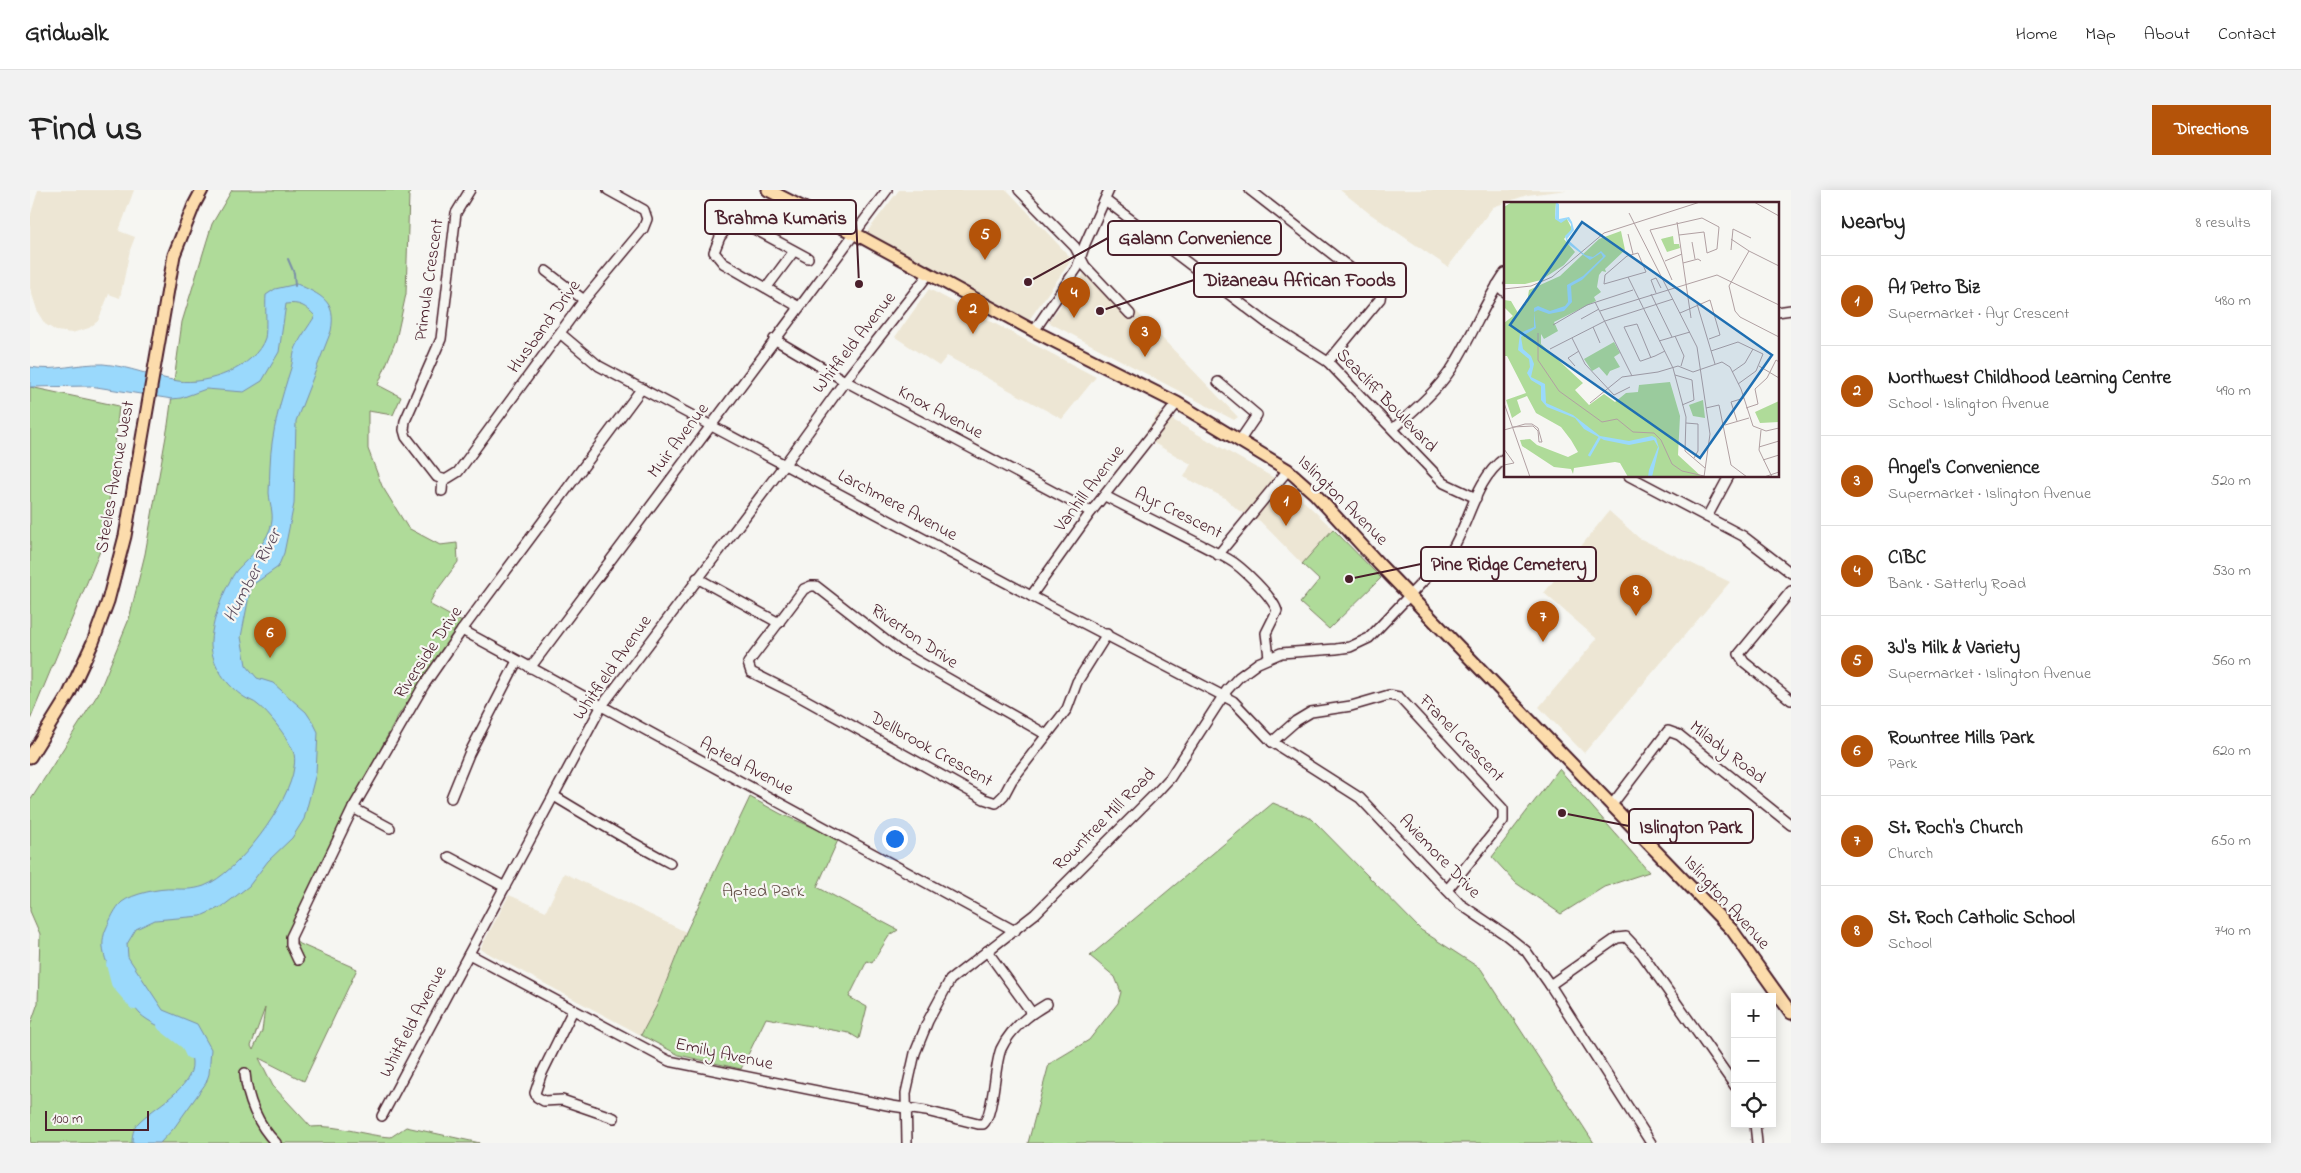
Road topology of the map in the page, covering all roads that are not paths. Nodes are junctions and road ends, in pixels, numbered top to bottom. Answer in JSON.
{"nodes":[{"id":1,"x":202,"y":190,"type":"edge"},
{"id":2,"x":470,"y":190,"type":"edge"},
{"id":3,"x":608,"y":190,"type":"edge"},
{"id":4,"x":768,"y":190,"type":"edge"},
{"id":5,"x":886,"y":190,"type":"edge"},
{"id":6,"x":1018,"y":190,"type":"edge"},
{"id":7,"x":1109,"y":190,"type":"edge"},
{"id":8,"x":1250,"y":190,"type":"edge"},
{"id":9,"x":618,"y":192,"type":"edge"},
{"id":10,"x":1105,"y":200,"type":"junction"},
{"id":11,"x":853,"y":233,"type":"junction"},
{"id":12,"x":794,"y":251,"type":"junction"},
{"id":13,"x":1081,"y":257,"type":"junction"},
{"id":14,"x":808,"y":258,"type":"dead end"},
{"id":15,"x":546,"y":271,"type":"dead end"},
{"id":16,"x":928,"y":275,"type":"junction"},
{"id":17,"x":1504,"y":275,"type":"edge"},
{"id":18,"x":767,"y":286,"type":"junction"},
{"id":19,"x":1497,"y":286,"type":"junction"},
{"id":20,"x":1504,"y":291,"type":"edge"},
{"id":21,"x":584,"y":300,"type":"junction"},
{"id":22,"x":799,"y":307,"type":"junction"},
{"id":23,"x":1791,"y":310,"type":"edge"},
{"id":24,"x":1778,"y":312,"type":"edge"},
{"id":25,"x":1130,"y":314,"type":"dead end"},
{"id":26,"x":1034,"y":331,"type":"junction"},
{"id":27,"x":561,"y":334,"type":"junction"},
{"id":28,"x":774,"y":340,"type":"junction"},
{"id":29,"x":1328,"y":362,"type":"junction"},
{"id":30,"x":845,"y":381,"type":"junction"},
{"id":31,"x":1218,"y":382,"type":"dead end"},
{"id":32,"x":642,"y":388,"type":"junction"},
{"id":33,"x":1177,"y":403,"type":"junction"},
{"id":34,"x":712,"y":424,"type":"junction"},
{"id":35,"x":1393,"y":429,"type":"junction"},
{"id":36,"x":1240,"y":440,"type":"junction"},
{"id":37,"x":1504,"y":459,"type":"edge"},
{"id":38,"x":785,"y":464,"type":"junction"},
{"id":39,"x":1288,"y":470,"type":"junction"},
{"id":40,"x":1633,"y":478,"type":"edge"},
{"id":41,"x":1728,"y":478,"type":"edge"},
{"id":42,"x":442,"y":479,"type":"junction"},
{"id":43,"x":442,"y":491,"type":"dead end"},
{"id":44,"x":1105,"y":496,"type":"junction"},
{"id":45,"x":1476,"y":498,"type":"junction"},
{"id":46,"x":1092,"y":512,"type":"junction"},
{"id":47,"x":1707,"y":517,"type":"junction"},
{"id":48,"x":1218,"y":555,"type":"junction"},
{"id":49,"x":1791,"y":573,"type":"edge"},
{"id":50,"x":697,"y":578,"type":"junction"},
{"id":51,"x":1791,"y":591,"type":"edge"},
{"id":52,"x":1031,"y":596,"type":"junction"},
{"id":53,"x":1411,"y":596,"type":"junction"},
{"id":54,"x":779,"y":623,"type":"junction"},
{"id":55,"x":462,"y":630,"type":"junction"},
{"id":56,"x":1108,"y":634,"type":"junction"},
{"id":57,"x":1269,"y":657,"type":"junction"},
{"id":58,"x":517,"y":660,"type":"junction"},
{"id":59,"x":530,"y":668,"type":"junction"},
{"id":60,"x":1224,"y":695,"type":"junction"},
{"id":61,"x":1791,"y":700,"type":"edge"},
{"id":62,"x":601,"y":707,"type":"junction"},
{"id":63,"x":1047,"y":735,"type":"junction"},
{"id":64,"x":1272,"y":742,"type":"junction"},
{"id":65,"x":30,"y":757,"type":"edge"},
{"id":66,"x":554,"y":796,"type":"junction"},
{"id":67,"x":451,"y":798,"type":"dead end"},
{"id":68,"x":1611,"y":806,"type":"junction"},
{"id":69,"x":353,"y":808,"type":"junction"},
{"id":70,"x":1791,"y":825,"type":"edge"},
{"id":71,"x":390,"y":828,"type":"dead end"},
{"id":72,"x":449,"y":857,"type":"dead end"},
{"id":73,"x":670,"y":863,"type":"dead end"},
{"id":74,"x":505,"y":887,"type":"junction"},
{"id":75,"x":1447,"y":890,"type":"junction"},
{"id":76,"x":1016,"y":931,"type":"junction"},
{"id":77,"x":987,"y":951,"type":"junction"},
{"id":78,"x":469,"y":954,"type":"junction"},
{"id":79,"x":298,"y":960,"type":"dead end"},
{"id":80,"x":1550,"y":984,"type":"junction"},
{"id":81,"x":1047,"y":1004,"type":"dead end"},
{"id":82,"x":573,"y":1010,"type":"junction"},
{"id":83,"x":1791,"y":1013,"type":"edge"},
{"id":84,"x":1030,"y":1014,"type":"junction"},
{"id":85,"x":245,"y":1073,"type":"dead end"},
{"id":86,"x":1733,"y":1083,"type":"edge"},
{"id":87,"x":906,"y":1108,"type":"junction"},
{"id":88,"x":382,"y":1116,"type":"dead end"},
{"id":89,"x":614,"y":1118,"type":"dead end"},
{"id":90,"x":1755,"y":1128,"type":"edge"},
{"id":91,"x":276,"y":1143,"type":"edge"},
{"id":92,"x":907,"y":1143,"type":"edge"},
{"id":93,"x":1651,"y":1143,"type":"edge"},
{"id":94,"x":1757,"y":1143,"type":"edge"}],
"edges":[{"from":1,"to":65,"type":"main road","name":"Steeles Avenue West"},
{"from":2,"to":42,"type":"street","name":"Primula Crescent"},
{"from":3,"to":9,"type":"street"},
{"from":4,"to":11,"type":"main road","name":"Islington Avenue"},
{"from":5,"to":11,"type":"street","name":"Muir Avenue"},
{"from":6,"to":13,"type":"street"},
{"from":7,"to":10,"type":"street"},
{"from":8,"to":29,"type":"street"},
{"from":9,"to":21,"type":"street","name":"Husband Drive"},
{"from":10,"to":13,"type":"street"},
{"from":10,"to":29,"type":"street","name":"Seacliff Boulevard"},
{"from":11,"to":16,"type":"main road","name":"Islington Avenue"},
{"from":11,"to":22,"type":"street","name":"Muir Avenue"},
{"from":12,"to":14,"type":"street"},
{"from":12,"to":18,"type":"street"},
{"from":12,"to":18,"type":"street"},
{"from":13,"to":25,"type":"street"},
{"from":13,"to":26,"type":"street"},
{"from":15,"to":21,"type":"street"},
{"from":16,"to":26,"type":"main road","name":"Islington Avenue"},
{"from":16,"to":30,"type":"street","name":"Whitfield Avenue"},
{"from":17,"to":19,"type":"street"},
{"from":18,"to":22,"type":"street"},
{"from":19,"to":20,"type":"street"},
{"from":19,"to":35,"type":"street"},
{"from":21,"to":27,"type":"street","name":"Husband Drive"},
{"from":22,"to":28,"type":"street","name":"Muir Avenue"},
{"from":23,"to":24,"type":"street"},
{"from":26,"to":33,"type":"main road","name":"Islington Avenue"},
{"from":27,"to":32,"type":"street","name":"Larchmere Avenue"},
{"from":27,"to":42,"type":"street","name":"Husband Drive"},
{"from":28,"to":30,"type":"street","name":"Knox Avenue"},
{"from":28,"to":34,"type":"street","name":"Muir Avenue"},
{"from":29,"to":35,"type":"street","name":"Seacliff Boulevard"},
{"from":30,"to":38,"type":"street","name":"Whitfield Avenue"},
{"from":30,"to":46,"type":"street","name":"Knox Avenue"},
{"from":31,"to":36,"type":"street"},
{"from":32,"to":34,"type":"street","name":"Larchmere Avenue"},
{"from":32,"to":55,"type":"street","name":"Riverside Drive"},
{"from":33,"to":36,"type":"main road","name":"Islington Avenue"},
{"from":33,"to":44,"type":"street","name":"Vanhill Avenue"},
{"from":34,"to":38,"type":"street","name":"Larchmere Avenue"},
{"from":34,"to":59,"type":"street","name":"Muir Avenue"},
{"from":35,"to":45,"type":"street","name":"Seacliff Boulevard"},
{"from":36,"to":39,"type":"main road","name":"Islington Avenue"},
{"from":37,"to":45,"type":"street","name":"Rowntree Mill Road"},
{"from":38,"to":50,"type":"street","name":"Whitfield Avenue"},
{"from":38,"to":52,"type":"street","name":"Larchmere Avenue"},
{"from":39,"to":48,"type":"street","name":"Ayr Crescent"},
{"from":39,"to":53,"type":"main road","name":"Islington Avenue"},
{"from":40,"to":47,"type":"street"},
{"from":41,"to":47,"type":"street"},
{"from":42,"to":43,"type":"street"},
{"from":44,"to":46,"type":"street","name":"Vanhill Avenue"},
{"from":44,"to":48,"type":"street","name":"Ayr Crescent"},
{"from":45,"to":53,"type":"street","name":"Rowntree Mill Road"},
{"from":46,"to":52,"type":"street","name":"Vanhill Avenue"},
{"from":47,"to":49,"type":"street"},
{"from":48,"to":57,"type":"street"},
{"from":50,"to":54,"type":"street"},
{"from":50,"to":62,"type":"street","name":"Whitfield Avenue"},
{"from":51,"to":61,"type":"street"},
{"from":52,"to":56,"type":"street","name":"Larchmere Avenue"},
{"from":53,"to":57,"type":"street","name":"Rowntree Mill Road"},
{"from":53,"to":68,"type":"main road","name":"Islington Avenue"},
{"from":54,"to":63,"type":"street","name":"Riverton Drive"},
{"from":54,"to":63,"type":"street","name":"Dellbrook Crescent"},
{"from":55,"to":58,"type":"street","name":"Apted Avenue"},
{"from":55,"to":69,"type":"street","name":"Riverside Drive"},
{"from":56,"to":60,"type":"street","name":"Larchmere Avenue"},
{"from":56,"to":63,"type":"street","name":"Dellbrook Crescent"},
{"from":57,"to":60,"type":"street","name":"Rowntree Mill Road"},
{"from":58,"to":59,"type":"street","name":"Apted Avenue"},
{"from":58,"to":67,"type":"street"},
{"from":59,"to":62,"type":"street","name":"Apted Avenue"},
{"from":60,"to":64,"type":"street","name":"Aviemore Drive"},
{"from":60,"to":76,"type":"street","name":"Rowntree Mill Road"},
{"from":62,"to":66,"type":"street","name":"Whitfield Avenue"},
{"from":62,"to":76,"type":"street","name":"Apted Avenue"},
{"from":64,"to":75,"type":"street","name":"Aviemore Drive"},
{"from":64,"to":75,"type":"street","name":"Franel Crescent"},
{"from":66,"to":73,"type":"street"},
{"from":66,"to":74,"type":"street","name":"Whitfield Avenue"},
{"from":68,"to":70,"type":"street","name":"Milady Road"},
{"from":68,"to":83,"type":"main road","name":"Islington Avenue"},
{"from":69,"to":71,"type":"street"},
{"from":69,"to":79,"type":"street","name":"Riverside Drive"},
{"from":72,"to":74,"type":"street"},
{"from":74,"to":78,"type":"street","name":"Whitfield Avenue"},
{"from":75,"to":80,"type":"street","name":"Aviemore Drive"},
{"from":76,"to":77,"type":"street","name":"Rowntree Mill Road"},
{"from":77,"to":84,"type":"street"},
{"from":77,"to":87,"type":"street","name":"Rowntree Mill Road"},
{"from":78,"to":82,"type":"street","name":"Emily Avenue"},
{"from":78,"to":88,"type":"street","name":"Whitfield Avenue"},
{"from":80,"to":86,"type":"street"},
{"from":80,"to":93,"type":"street","name":"Aviemore Drive"},
{"from":81,"to":84,"type":"street"},
{"from":82,"to":87,"type":"street","name":"Emily Avenue"},
{"from":82,"to":89,"type":"street"},
{"from":84,"to":87,"type":"street","name":"Emily Avenue"},
{"from":85,"to":91,"type":"street"},
{"from":87,"to":92,"type":"street","name":"Rowntree Mill Road"},
{"from":90,"to":94,"type":"street"}]}
